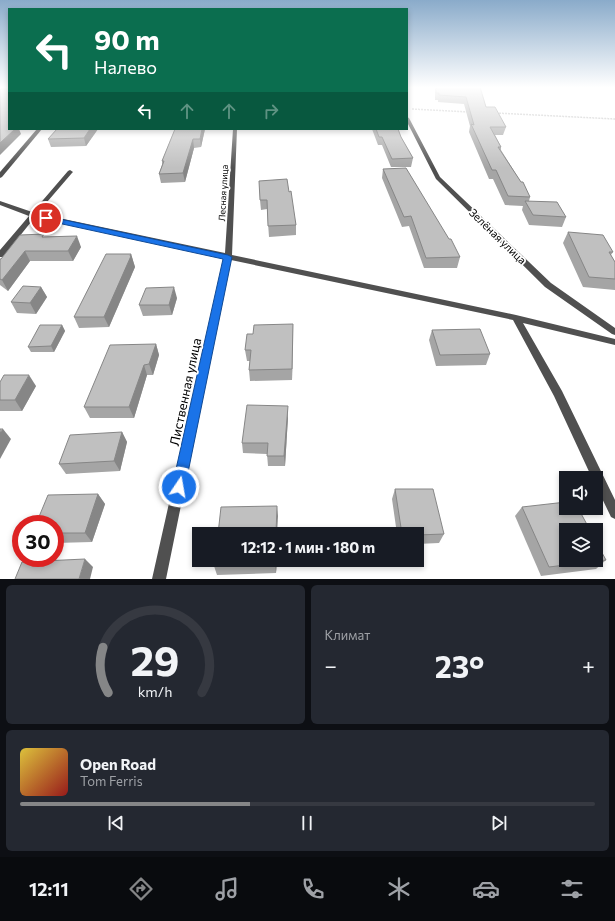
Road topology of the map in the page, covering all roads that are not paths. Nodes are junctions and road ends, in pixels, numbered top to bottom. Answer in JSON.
{"nodes":[{"id":1,"x":408,"y":120,"type":"edge"},
{"id":2,"x":39,"y":130,"type":"edge"},
{"id":3,"x":235,"y":130,"type":"edge"},
{"id":4,"x":70,"y":172,"type":"dead end"},
{"id":5,"x":0,"y":176,"type":"edge"},
{"id":6,"x":0,"y":203,"type":"edge"},
{"id":7,"x":33,"y":215,"type":"junction"},
{"id":8,"x":0,"y":256,"type":"edge"},
{"id":9,"x":228,"y":257,"type":"junction"},
{"id":10,"x":516,"y":318,"type":"junction"},
{"id":11,"x":615,"y":332,"type":"edge"},
{"id":12,"x":615,"y":342,"type":"edge"},
{"id":13,"x":615,"y":513,"type":"edge"},
{"id":14,"x":159,"y":579,"type":"edge"}],
"edges":[{"from":1,"to":11,"type":"street","name":"Зелёная улица"},
{"from":2,"to":5,"type":"street"},
{"from":3,"to":9,"type":"street","name":"Лесная улица"},
{"from":4,"to":7,"type":"street"},
{"from":6,"to":7,"type":"street"},
{"from":7,"to":8,"type":"street"},
{"from":7,"to":9,"type":"street"},
{"from":9,"to":10,"type":"street"},
{"from":9,"to":14,"type":"street","name":"Лиственная улица"},
{"from":10,"to":12,"type":"street"},
{"from":10,"to":13,"type":"street"}]}
